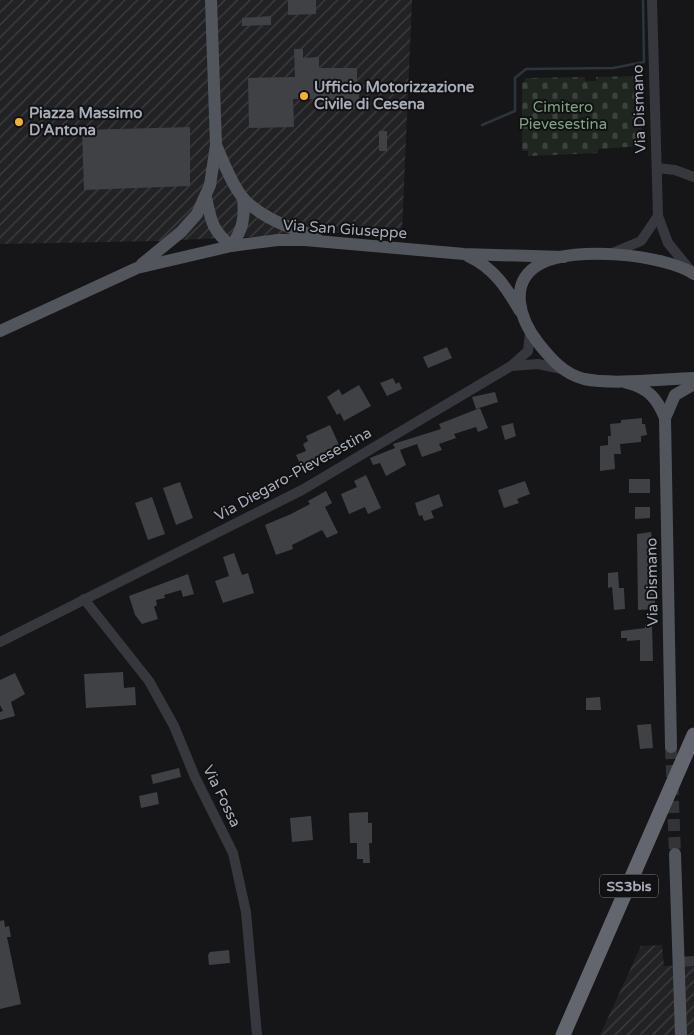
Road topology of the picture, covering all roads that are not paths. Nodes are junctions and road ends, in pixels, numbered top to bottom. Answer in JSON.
{"nodes":[{"id":1,"x":211,"y":0,"type":"edge"},
{"id":2,"x":652,"y":0,"type":"edge"},
{"id":3,"x":216,"y":145,"type":"junction"},
{"id":4,"x":657,"y":168,"type":"junction"},
{"id":5,"x":694,"y":177,"type":"edge"},
{"id":6,"x":206,"y":197,"type":"junction"},
{"id":7,"x":243,"y":198,"type":"junction"},
{"id":8,"x":658,"y":216,"type":"junction"},
{"id":9,"x":335,"y":242,"type":"junction"},
{"id":10,"x":231,"y":246,"type":"junction"},
{"id":11,"x":464,"y":254,"type":"junction"},
{"id":12,"x":611,"y":254,"type":"junction"},
{"id":13,"x":564,"y":256,"type":"junction"},
{"id":14,"x":137,"y":268,"type":"junction"},
{"id":15,"x":693,"y":273,"type":"edge"},
{"id":16,"x":521,"y":314,"type":"junction"},
{"id":17,"x":0,"y":331,"type":"edge"},
{"id":18,"x":530,"y":333,"type":"junction"},
{"id":19,"x":511,"y":366,"type":"junction"},
{"id":20,"x":564,"y":370,"type":"junction"},
{"id":21,"x":694,"y":378,"type":"edge"},
{"id":22,"x":617,"y":380,"type":"junction"},
{"id":23,"x":694,"y":384,"type":"edge"},
{"id":24,"x":665,"y":418,"type":"junction"},
{"id":25,"x":84,"y":599,"type":"junction"},
{"id":26,"x":0,"y":642,"type":"edge"},
{"id":27,"x":694,"y":735,"type":"edge"},
{"id":28,"x":671,"y":747,"type":"tunnel mouth"},
{"id":29,"x":694,"y":761,"type":"edge"},
{"id":30,"x":675,"y":854,"type":"tunnel mouth"},
{"id":31,"x":679,"y":962,"type":"junction"},
{"id":32,"x":694,"y":962,"type":"edge"},
{"id":33,"x":257,"y":1035,"type":"edge"},
{"id":34,"x":563,"y":1035,"type":"edge"},
{"id":35,"x":574,"y":1035,"type":"edge"},
{"id":36,"x":681,"y":1035,"type":"edge"}],
"edges":[{"from":1,"to":3,"type":"main road"},
{"from":2,"to":4,"type":"street","name":"Via Dismano"},
{"from":3,"to":6,"type":"main road"},
{"from":3,"to":7,"type":"main road"},
{"from":4,"to":5,"type":"street"},
{"from":4,"to":8,"type":"street","name":"Via Dismano"},
{"from":6,"to":10,"type":"main road"},
{"from":6,"to":14,"type":"main road"},
{"from":7,"to":9,"type":"main road"},
{"from":7,"to":10,"type":"main road"},
{"from":8,"to":12,"type":"street"},
{"from":8,"to":15,"type":"street","name":"Via Dismano"},
{"from":9,"to":10,"type":"main road","name":"Via San Giuseppe"},
{"from":9,"to":11,"type":"main road","name":"Via San Giuseppe"},
{"from":10,"to":14,"type":"main road","name":"Via San Giuseppe"},
{"from":11,"to":13,"type":"main road","name":"Via San Giuseppe"},
{"from":11,"to":16,"type":"main road","name":"Via San Giuseppe"},
{"from":12,"to":13,"type":"main road"},
{"from":12,"to":15,"type":"main road"},
{"from":13,"to":16,"type":"main road"},
{"from":14,"to":17,"type":"main road","name":"Via San Giuseppe"},
{"from":16,"to":18,"type":"main road","name":"Via San Giuseppe"},
{"from":18,"to":19,"type":"street","name":"Via Diegaro-Pievesestina"},
{"from":18,"to":20,"type":"main road","name":"Via San Giuseppe"},
{"from":19,"to":20,"type":"street","name":"Via Diegaro-Pievesestina"},
{"from":19,"to":25,"type":"street","name":"Via Diegaro-Pievesestina"},
{"from":20,"to":22,"type":"main road"},
{"from":21,"to":22,"type":"main road"},
{"from":22,"to":24,"type":"main road","name":"Via Dismano"},
{"from":23,"to":24,"type":"main road","name":"Via Dismano"},
{"from":24,"to":28,"type":"main road","name":"Via Dismano"},
{"from":25,"to":26,"type":"street","name":"Via Diegaro-Pievesestina"},
{"from":25,"to":33,"type":"street","name":"Via Fossa"},
{"from":27,"to":34,"type":"highway","number":"SS3bis"},
{"from":29,"to":35,"type":"highway","number":"SS3bis"},
{"from":30,"to":31,"type":"main road"},
{"from":31,"to":32,"type":"street"},
{"from":31,"to":36,"type":"main road"}]}
